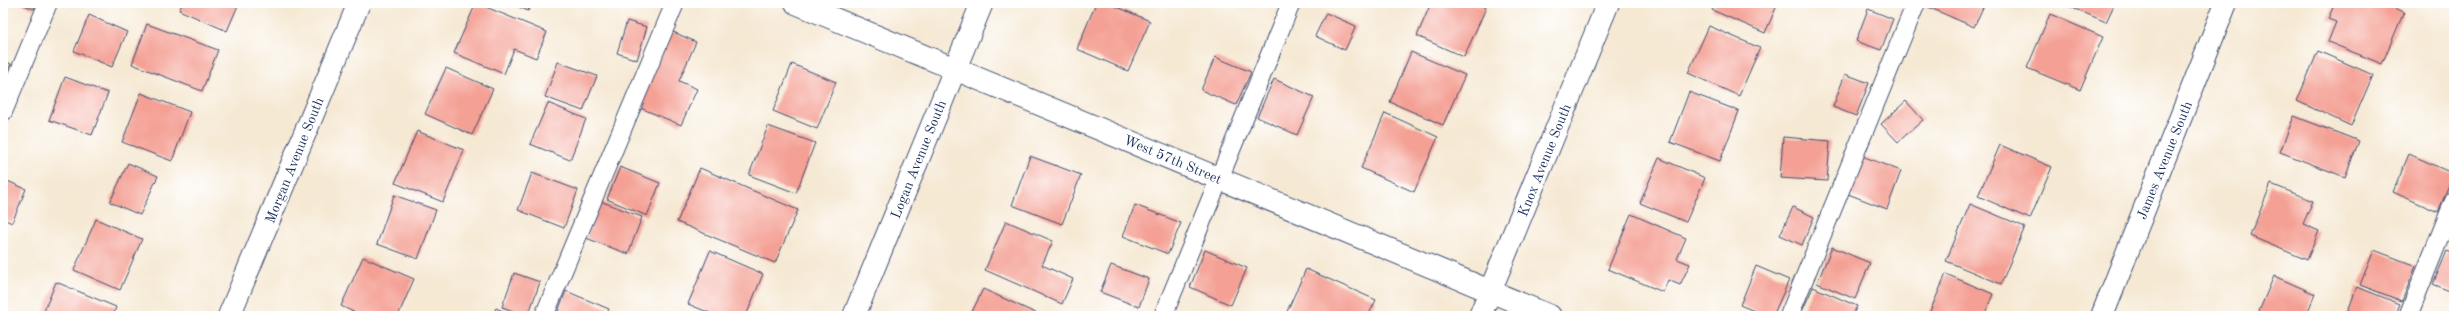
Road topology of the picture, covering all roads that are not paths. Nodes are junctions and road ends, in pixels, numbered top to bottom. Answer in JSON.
{"nodes":[{"id":1,"x":48,"y":3,"type":"edge"},
{"id":2,"x":359,"y":3,"type":"edge"},
{"id":3,"x":675,"y":3,"type":"edge"},
{"id":4,"x":796,"y":3,"type":"edge"},
{"id":5,"x":982,"y":3,"type":"edge"},
{"id":6,"x":1291,"y":3,"type":"edge"},
{"id":7,"x":1608,"y":3,"type":"edge"},
{"id":8,"x":1916,"y":3,"type":"edge"},
{"id":9,"x":2226,"y":3,"type":"edge"},
{"id":10,"x":956,"y":68,"type":"junction"},
{"id":11,"x":3,"y":112,"type":"edge"},
{"id":12,"x":1219,"y":178,"type":"junction"},
{"id":13,"x":2454,"y":201,"type":"edge"},
{"id":14,"x":1490,"y":291,"type":"junction"},
{"id":15,"x":229,"y":316,"type":"edge"},
{"id":16,"x":544,"y":316,"type":"edge"},
{"id":17,"x":854,"y":316,"type":"edge"},
{"id":18,"x":1163,"y":316,"type":"edge"},
{"id":19,"x":1480,"y":316,"type":"edge"},
{"id":20,"x":1550,"y":316,"type":"edge"},
{"id":21,"x":1789,"y":316,"type":"edge"},
{"id":22,"x":2102,"y":316,"type":"edge"},
{"id":23,"x":2408,"y":316,"type":"edge"}],
"edges":[{"from":1,"to":11,"type":"lane"},
{"from":2,"to":15,"type":"street","name":"Morgan Avenue South"},
{"from":3,"to":16,"type":"lane"},
{"from":4,"to":10,"type":"street","name":"West 57th Street"},
{"from":5,"to":10,"type":"street","name":"Logan Avenue South"},
{"from":6,"to":12,"type":"lane"},
{"from":7,"to":14,"type":"street","name":"Knox Avenue South"},
{"from":8,"to":21,"type":"lane"},
{"from":9,"to":22,"type":"street","name":"James Avenue South"},
{"from":10,"to":12,"type":"street","name":"West 57th Street"},
{"from":10,"to":17,"type":"street","name":"Logan Avenue South"},
{"from":12,"to":14,"type":"street","name":"West 57th Street"},
{"from":12,"to":18,"type":"lane"},
{"from":13,"to":23,"type":"lane"},
{"from":14,"to":19,"type":"street","name":"Knox Avenue South"},
{"from":14,"to":20,"type":"street","name":"West 57th Street"}]}
